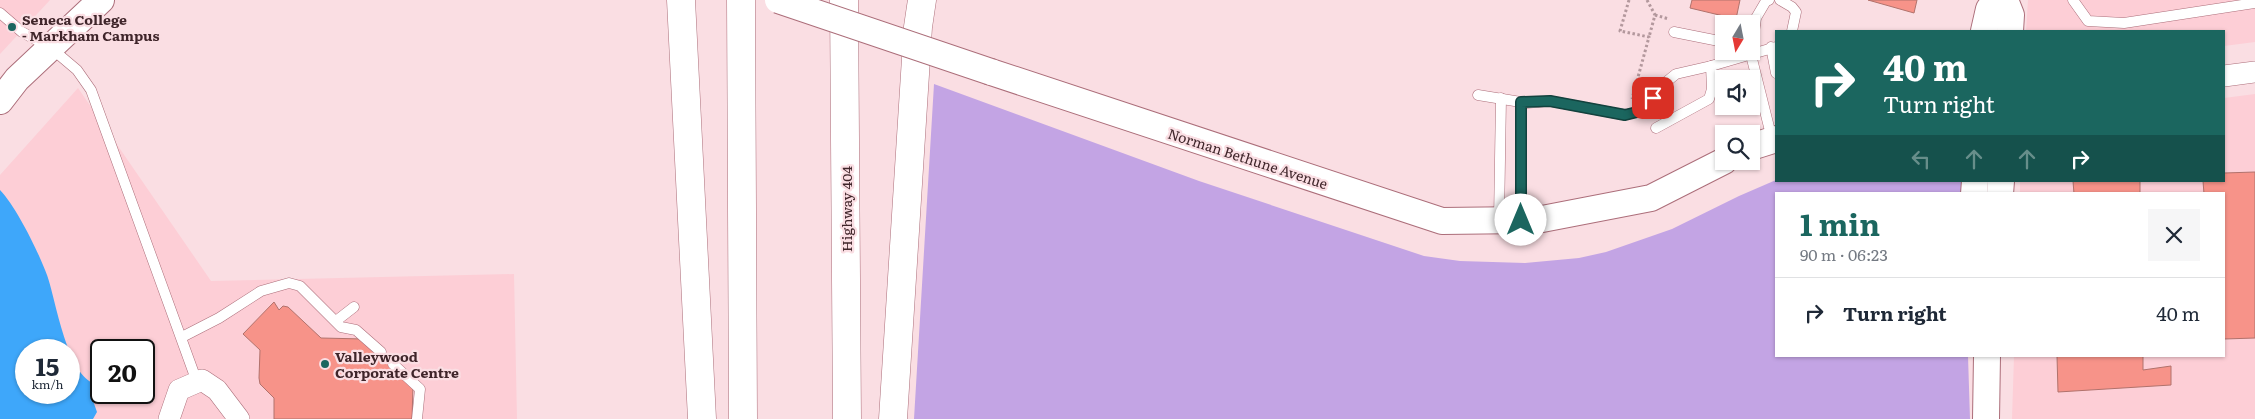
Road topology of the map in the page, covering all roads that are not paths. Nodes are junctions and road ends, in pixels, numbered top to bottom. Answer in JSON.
{"nodes":[{"id":1,"x":101,"y":0,"type":"edge"},
{"id":2,"x":681,"y":0,"type":"edge"},
{"id":3,"x":685,"y":0,"type":"edge"},
{"id":4,"x":741,"y":0,"type":"edge"},
{"id":5,"x":778,"y":0,"type":"edge"},
{"id":6,"x":844,"y":0,"type":"edge"},
{"id":7,"x":922,"y":0,"type":"edge"},
{"id":8,"x":1769,"y":0,"type":"edge"},
{"id":9,"x":1780,"y":0,"type":"edge"},
{"id":10,"x":1996,"y":0,"type":"edge"},
{"id":11,"x":2005,"y":0,"type":"edge"},
{"id":12,"x":2073,"y":0,"type":"edge"},
{"id":13,"x":2255,"y":3,"type":"edge"},
{"id":14,"x":0,"y":13,"type":"edge"},
{"id":15,"x":1758,"y":15,"type":"edge"},
{"id":16,"x":1792,"y":30,"type":"edge"},
{"id":17,"x":1984,"y":30,"type":"edge"},
{"id":18,"x":2010,"y":30,"type":"edge"},
{"id":19,"x":1674,"y":32,"type":"dead end"},
{"id":20,"x":1715,"y":40,"type":"edge"},
{"id":21,"x":1774,"y":47,"type":"edge"},
{"id":22,"x":51,"y":48,"type":"junction"},
{"id":23,"x":1760,"y":52,"type":"edge"},
{"id":24,"x":1724,"y":60,"type":"edge"},
{"id":25,"x":1753,"y":60,"type":"edge"},
{"id":26,"x":1775,"y":60,"type":"edge"},
{"id":27,"x":1711,"y":66,"type":"junction"},
{"id":28,"x":2255,"y":72,"type":"edge"},
{"id":29,"x":686,"y":73,"type":"junction"},
{"id":30,"x":2225,"y":76,"type":"edge"},
{"id":31,"x":1478,"y":95,"type":"dead end"},
{"id":32,"x":1500,"y":98,"type":"junction"},
{"id":33,"x":0,"y":101,"type":"edge"},
{"id":34,"x":1521,"y":102,"type":"junction"},
{"id":35,"x":1656,"y":128,"type":"dead end"},
{"id":36,"x":1767,"y":142,"type":"edge"},
{"id":37,"x":1715,"y":166,"type":"edge"},
{"id":38,"x":1510,"y":220,"type":"junction"},
{"id":39,"x":354,"y":307,"type":"dead end"},
{"id":40,"x":336,"y":321,"type":"junction"},
{"id":41,"x":182,"y":337,"type":"junction"},
{"id":42,"x":380,"y":352,"type":"dead end"},
{"id":43,"x":1988,"y":357,"type":"edge"},
{"id":44,"x":393,"y":364,"type":"dead end"},
{"id":45,"x":197,"y":382,"type":"junction"},
{"id":46,"x":169,"y":419,"type":"edge"},
{"id":47,"x":239,"y":419,"type":"edge"},
{"id":48,"x":417,"y":419,"type":"edge"},
{"id":49,"x":702,"y":419,"type":"edge"},
{"id":50,"x":743,"y":419,"type":"edge"},
{"id":51,"x":847,"y":419,"type":"edge"},
{"id":52,"x":894,"y":419,"type":"edge"},
{"id":53,"x":1986,"y":419,"type":"edge"}],
"edges":[{"from":1,"to":22,"type":"street"},
{"from":2,"to":29,"type":"highway"},
{"from":3,"to":29,"type":"highway"},
{"from":4,"to":50,"type":"highway"},
{"from":5,"to":38,"type":"street","name":"Norman Bethune Avenue","bridge":true},
{"from":6,"to":51,"type":"highway","name":"Highway 404"},
{"from":7,"to":52,"type":"highway"},
{"from":8,"to":15,"type":"lane"},
{"from":9,"to":16,"type":"lane"},
{"from":10,"to":17,"type":"street"},
{"from":11,"to":18,"type":"street"},
{"from":12,"to":13,"type":"lane"},
{"from":14,"to":22,"type":"lane"},
{"from":19,"to":20,"type":"lane"},
{"from":21,"to":23,"type":"lane"},
{"from":21,"to":26,"type":"lane"},
{"from":22,"to":33,"type":"street"},
{"from":22,"to":41,"type":"lane"},
{"from":24,"to":27,"type":"lane"},
{"from":25,"to":36,"type":"lane"},
{"from":27,"to":34,"type":"lane"},
{"from":27,"to":35,"type":"lane"},
{"from":28,"to":30,"type":"street"},
{"from":29,"to":49,"type":"highway"},
{"from":31,"to":32,"type":"lane"},
{"from":32,"to":34,"type":"lane"},
{"from":32,"to":38,"type":"lane"},
{"from":34,"to":38,"type":"lane"},
{"from":37,"to":38,"type":"street","name":"Norman Bethune Avenue"},
{"from":39,"to":40,"type":"lane"},
{"from":40,"to":41,"type":"lane"},
{"from":40,"to":42,"type":"lane"},
{"from":41,"to":45,"type":"lane"},
{"from":43,"to":53,"type":"street"},
{"from":44,"to":48,"type":"lane"},
{"from":45,"to":46,"type":"street"},
{"from":45,"to":47,"type":"street"}]}
